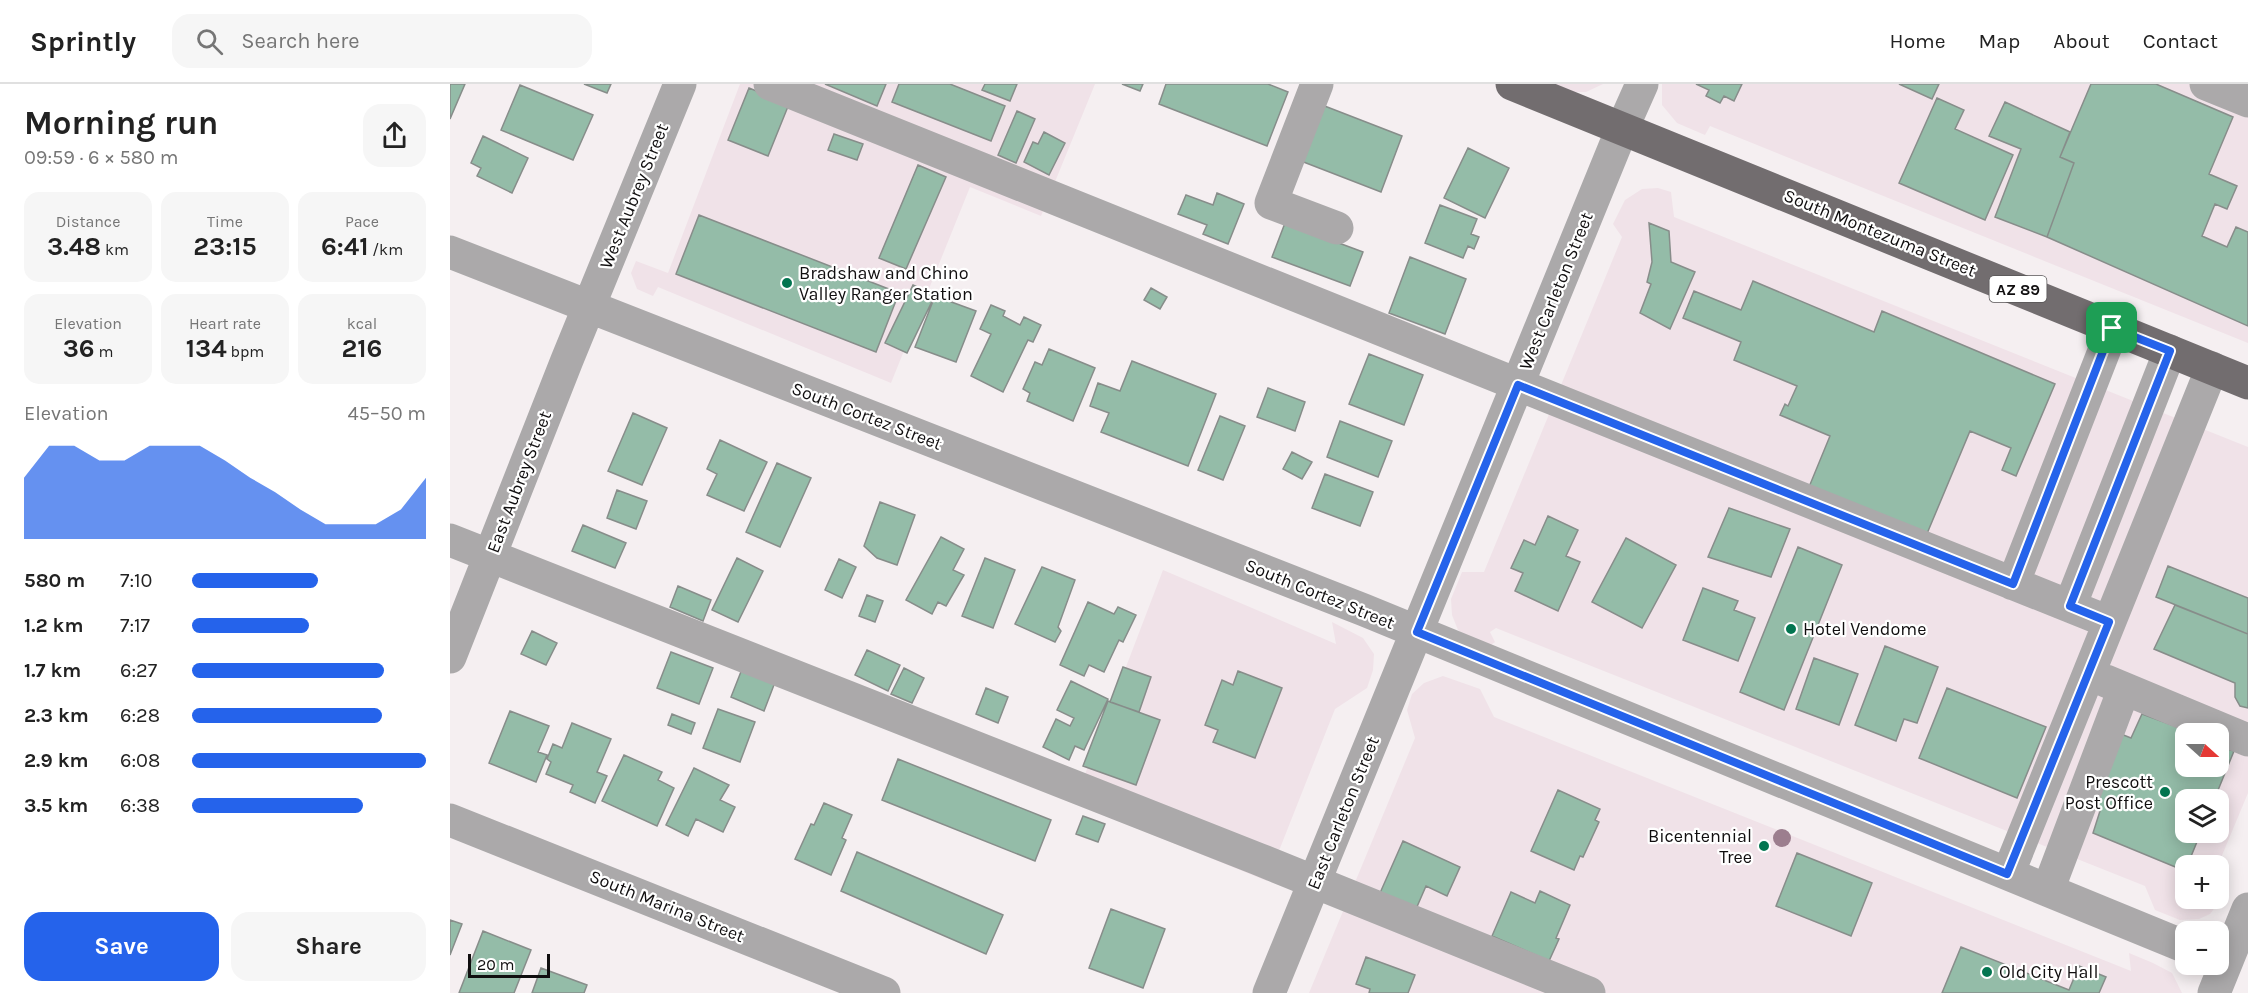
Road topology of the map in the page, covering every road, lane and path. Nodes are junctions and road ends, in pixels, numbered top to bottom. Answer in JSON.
{"nodes":[{"id":1,"x":680,"y":84,"type":"edge"},
{"id":2,"x":770,"y":84,"type":"edge"},
{"id":3,"x":1317,"y":84,"type":"edge"},
{"id":4,"x":1512,"y":84,"type":"edge"},
{"id":5,"x":1642,"y":84,"type":"edge"},
{"id":6,"x":2206,"y":84,"type":"edge"},
{"id":7,"x":2248,"y":101,"type":"edge"},
{"id":8,"x":1622,"y":129,"type":"junction"},
{"id":9,"x":1337,"y":228,"type":"dead end"},
{"id":10,"x":450,"y":252,"type":"edge"},
{"id":11,"x":588,"y":307,"type":"junction"},
{"id":12,"x":2112,"y":328,"type":"junction"},
{"id":13,"x":2170,"y":351,"type":"junction"},
{"id":14,"x":2212,"y":368,"type":"junction"},
{"id":15,"x":2248,"y":383,"type":"edge"},
{"id":16,"x":1518,"y":385,"type":"junction"},
{"id":17,"x":450,"y":540,"type":"edge"},
{"id":18,"x":490,"y":556,"type":"junction"},
{"id":19,"x":2013,"y":584,"type":"junction"},
{"id":20,"x":2070,"y":606,"type":"junction"},
{"id":21,"x":2109,"y":622,"type":"junction"},
{"id":22,"x":1417,"y":632,"type":"junction"},
{"id":23,"x":450,"y":657,"type":"edge"},
{"id":24,"x":2087,"y":673,"type":"junction"},
{"id":25,"x":2124,"y":689,"type":"junction"},
{"id":26,"x":2248,"y":740,"type":"edge"},
{"id":27,"x":450,"y":820,"type":"edge"},
{"id":28,"x":2007,"y":874,"type":"junction"},
{"id":29,"x":1314,"y":882,"type":"junction"},
{"id":30,"x":2048,"y":890,"type":"junction"},
{"id":31,"x":2248,"y":909,"type":"edge"},
{"id":32,"x":2175,"y":942,"type":"edge"},
{"id":33,"x":2231,"y":965,"type":"edge"},
{"id":34,"x":884,"y":993,"type":"edge"},
{"id":35,"x":1269,"y":993,"type":"edge"},
{"id":36,"x":1589,"y":993,"type":"edge"},
{"id":37,"x":2214,"y":993,"type":"edge"}],
"edges":[{"from":1,"to":11,"type":"street","name":"West Aubrey Street"},
{"from":2,"to":16,"type":"street"},
{"from":3,"to":9,"type":"street"},
{"from":4,"to":8,"type":"main road","name":"South Montezuma Street","number":"AZ 89"},
{"from":5,"to":8,"type":"street","name":"West Carleton Street"},
{"from":6,"to":7,"type":"street"},
{"from":8,"to":12,"type":"main road","name":"South Montezuma Street","number":"AZ 89"},
{"from":8,"to":16,"type":"street","name":"West Carleton Street"},
{"from":10,"to":11,"type":"street","name":"South Cortez Street"},
{"from":11,"to":18,"type":"street","name":"East Aubrey Street"},
{"from":11,"to":22,"type":"street","name":"South Cortez Street"},
{"from":12,"to":13,"type":"main road","name":"South Montezuma Street","number":"AZ 89"},
{"from":12,"to":19,"type":"street"},
{"from":13,"to":14,"type":"main road","name":"South Montezuma Street","number":"AZ 89"},
{"from":13,"to":20,"type":"street"},
{"from":14,"to":15,"type":"main road","name":"South Montezuma Street","number":"AZ 89"},
{"from":14,"to":21,"type":"street"},
{"from":16,"to":19,"type":"street"},
{"from":16,"to":22,"type":"street","name":"West Carleton Street"},
{"from":17,"to":18,"type":"street"},
{"from":18,"to":23,"type":"street","name":"East Aubrey Street"},
{"from":18,"to":29,"type":"street"},
{"from":19,"to":20,"type":"street"},
{"from":20,"to":21,"type":"street"},
{"from":21,"to":24,"type":"street"},
{"from":22,"to":28,"type":"street","name":"South Cortez Street"},
{"from":22,"to":29,"type":"street","name":"East Carleton Street"},
{"from":24,"to":25,"type":"street"},
{"from":24,"to":28,"type":"street"},
{"from":25,"to":26,"type":"street"},
{"from":25,"to":30,"type":"street"},
{"from":27,"to":34,"type":"street","name":"South Marina Street"},
{"from":28,"to":30,"type":"street","name":"South Cortez Street"},
{"from":29,"to":35,"type":"street","name":"East Carleton Street"},
{"from":29,"to":36,"type":"street"},
{"from":30,"to":32,"type":"street","name":"South Cortez Street"},
{"from":31,"to":33,"type":"street"},
{"from":33,"to":37,"type":"street"}]}
